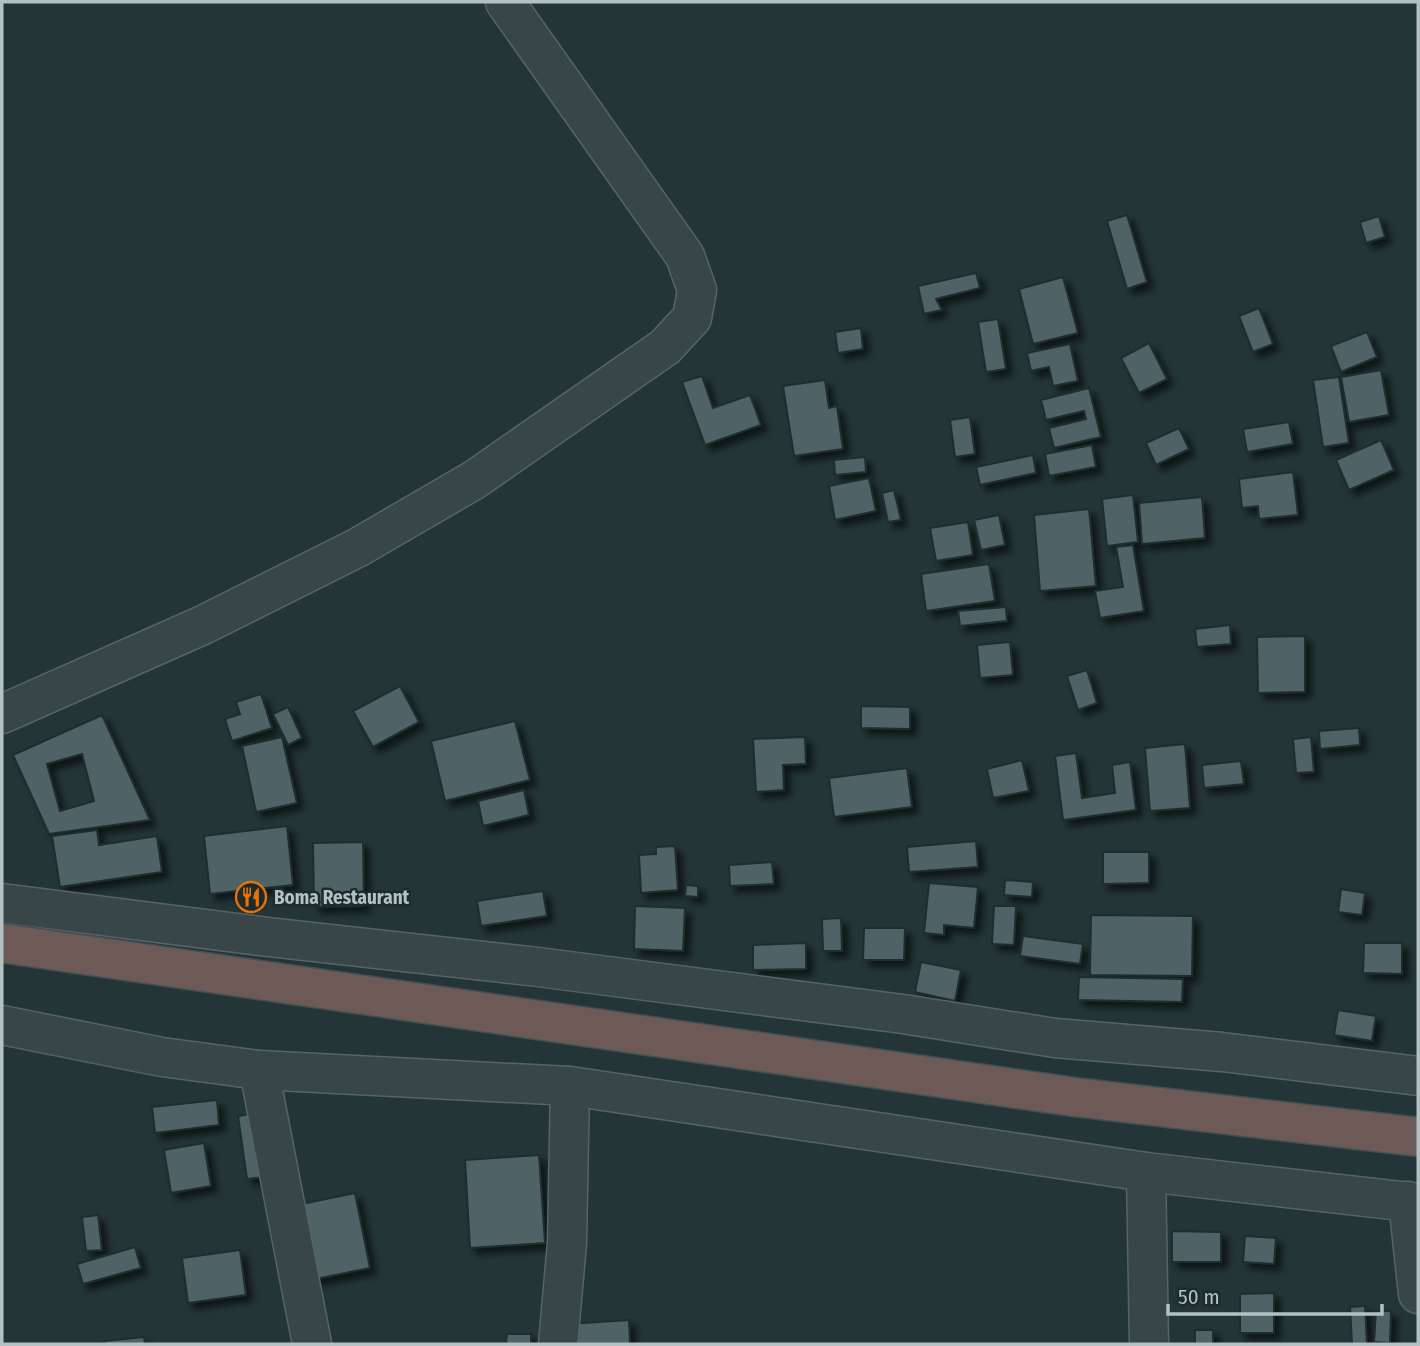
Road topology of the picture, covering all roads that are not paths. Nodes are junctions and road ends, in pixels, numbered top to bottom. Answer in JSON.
{"nodes":[{"id":1,"x":505,"y":2,"type":"edge"},
{"id":2,"x":2,"y":714,"type":"edge"},
{"id":3,"x":2,"y":903,"type":"edge"},
{"id":4,"x":2,"y":943,"type":"edge"},
{"id":5,"x":2,"y":1025,"type":"edge"},
{"id":6,"x":259,"y":1070,"type":"junction"},
{"id":7,"x":1418,"y":1076,"type":"edge"},
{"id":8,"x":570,"y":1086,"type":"junction"},
{"id":9,"x":1418,"y":1138,"type":"edge"},
{"id":10,"x":1146,"y":1172,"type":"junction"},
{"id":11,"x":1413,"y":1202,"type":"edge"},
{"id":12,"x":1418,"y":1294,"type":"edge"},
{"id":13,"x":312,"y":1344,"type":"edge"},
{"id":14,"x":558,"y":1344,"type":"edge"},
{"id":15,"x":1149,"y":1344,"type":"edge"}],
"edges":[{"from":1,"to":2,"type":"street"},
{"from":3,"to":7,"type":"street"},
{"from":4,"to":9,"type":"highway"},
{"from":5,"to":6,"type":"street"},
{"from":6,"to":8,"type":"street"},
{"from":6,"to":13,"type":"street"},
{"from":8,"to":10,"type":"street"},
{"from":8,"to":14,"type":"street"},
{"from":10,"to":11,"type":"street"},
{"from":10,"to":15,"type":"street"},
{"from":11,"to":12,"type":"street"}]}
